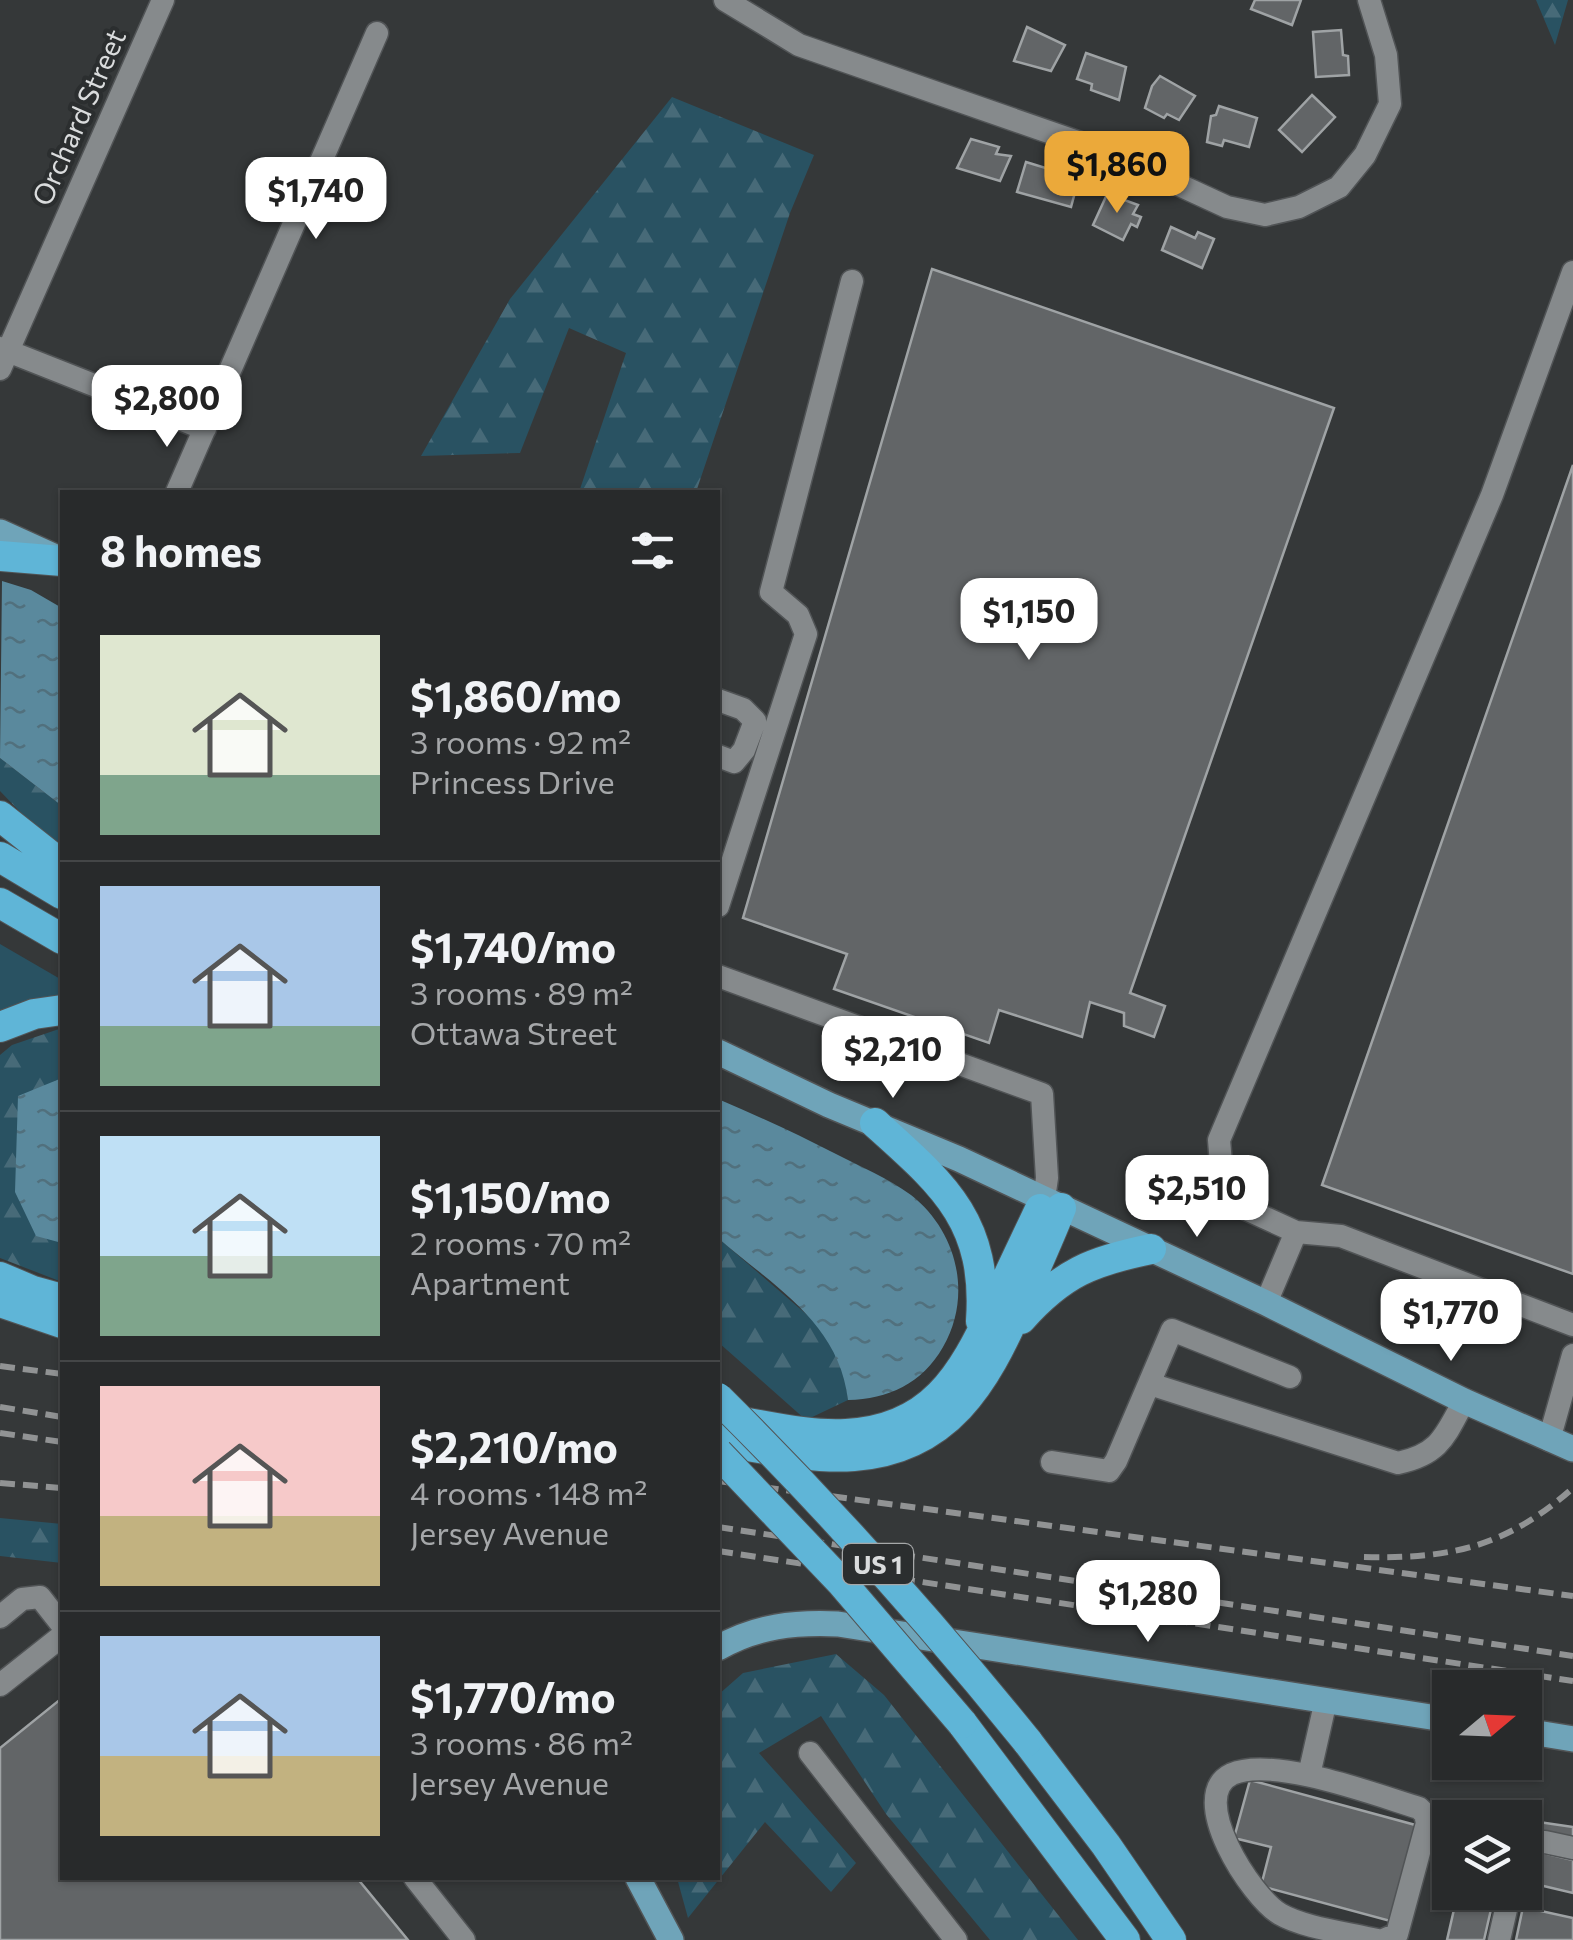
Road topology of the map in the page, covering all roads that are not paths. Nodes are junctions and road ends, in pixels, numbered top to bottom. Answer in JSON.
{"nodes":[{"id":1,"x":163,"y":0,"type":"edge"},
{"id":2,"x":725,"y":0,"type":"edge"},
{"id":3,"x":1370,"y":0,"type":"edge"},
{"id":4,"x":377,"y":33,"type":"dead end"},
{"id":5,"x":1573,"y":272,"type":"edge"},
{"id":6,"x":852,"y":281,"type":"dead end"},
{"id":7,"x":2,"y":356,"type":"edge"},
{"id":8,"x":205,"y":430,"type":"junction"},
{"id":9,"x":178,"y":490,"type":"edge"},
{"id":10,"x":0,"y":532,"type":"edge"},
{"id":11,"x":0,"y":556,"type":"edge"},
{"id":12,"x":60,"y":560,"type":"edge"},
{"id":13,"x":60,"y":561,"type":"edge"},
{"id":14,"x":720,"y":701,"type":"edge"},
{"id":15,"x":720,"y":757,"type":"edge"},
{"id":16,"x":0,"y":816,"type":"edge"},
{"id":17,"x":0,"y":857,"type":"edge"},
{"id":18,"x":60,"y":863,"type":"edge"},
{"id":19,"x":60,"y":893,"type":"edge"},
{"id":20,"x":720,"y":900,"type":"edge"},
{"id":21,"x":0,"y":903,"type":"edge"},
{"id":22,"x":60,"y":938,"type":"edge"},
{"id":23,"x":720,"y":977,"type":"edge"},
{"id":24,"x":60,"y":1010,"type":"edge"},
{"id":25,"x":0,"y":1027,"type":"edge"},
{"id":26,"x":720,"y":1053,"type":"edge"},
{"id":27,"x":875,"y":1123,"type":"junction"},
{"id":28,"x":1053,"y":1203,"type":"junction"},
{"id":29,"x":1296,"y":1232,"type":"junction"},
{"id":30,"x":1151,"y":1249,"type":"junction"},
{"id":31,"x":0,"y":1277,"type":"edge"},
{"id":32,"x":60,"y":1299,"type":"edge"},
{"id":33,"x":0,"y":1302,"type":"edge"},
{"id":34,"x":1266,"y":1303,"type":"junction"},
{"id":35,"x":60,"y":1322,"type":"edge"},
{"id":36,"x":1573,"y":1326,"type":"edge"},
{"id":37,"x":992,"y":1338,"type":"junction"},
{"id":38,"x":1573,"y":1356,"type":"edge"},
{"id":39,"x":1290,"y":1377,"type":"dead end"},
{"id":40,"x":1150,"y":1384,"type":"junction"},
{"id":41,"x":720,"y":1400,"type":"edge"},
{"id":42,"x":1464,"y":1401,"type":"junction"},
{"id":43,"x":720,"y":1418,"type":"edge"},
{"id":44,"x":720,"y":1441,"type":"edge"},
{"id":45,"x":1561,"y":1444,"type":"edge"},
{"id":46,"x":720,"y":1455,"type":"edge"},
{"id":47,"x":1052,"y":1462,"type":"dead end"},
{"id":48,"x":0,"y":1617,"type":"edge"},
{"id":49,"x":60,"y":1622,"type":"edge"},
{"id":50,"x":60,"y":1638,"type":"edge"},
{"id":51,"x":720,"y":1647,"type":"edge"},
{"id":52,"x":0,"y":1686,"type":"edge"},
{"id":53,"x":1326,"y":1700,"type":"junction"},
{"id":54,"x":1432,"y":1717,"type":"edge"},
{"id":55,"x":1542,"y":1734,"type":"edge"},
{"id":56,"x":1573,"y":1739,"type":"edge"},
{"id":57,"x":810,"y":1753,"type":"dead end"},
{"id":58,"x":1309,"y":1774,"type":"junction"},
{"id":59,"x":1542,"y":1842,"type":"edge"},
{"id":60,"x":1573,"y":1848,"type":"edge"},
{"id":61,"x":417,"y":1880,"type":"edge"},
{"id":62,"x":639,"y":1880,"type":"edge"},
{"id":63,"x":1506,"y":1910,"type":"edge"},
{"id":64,"x":464,"y":1940,"type":"edge"},
{"id":65,"x":671,"y":1940,"type":"edge"},
{"id":66,"x":956,"y":1940,"type":"edge"},
{"id":67,"x":1124,"y":1940,"type":"edge"},
{"id":68,"x":1171,"y":1940,"type":"edge"},
{"id":69,"x":1380,"y":1940,"type":"edge"},
{"id":70,"x":1499,"y":1940,"type":"edge"}],
"edges":[{"from":1,"to":7,"type":"street","name":"Orchard Street"},
{"from":2,"to":3,"type":"street"},
{"from":4,"to":8,"type":"street"},
{"from":5,"to":29,"type":"street"},
{"from":6,"to":20,"type":"street"},
{"from":7,"to":8,"type":"street"},
{"from":8,"to":9,"type":"street"},
{"from":10,"to":12,"type":"main road"},
{"from":11,"to":13,"type":"highway"},
{"from":14,"to":15,"type":"street"},
{"from":16,"to":18,"type":"highway"},
{"from":17,"to":19,"type":"highway"},
{"from":21,"to":22,"type":"highway"},
{"from":23,"to":28,"type":"street"},
{"from":24,"to":25,"type":"highway"},
{"from":26,"to":27,"type":"main road"},
{"from":27,"to":28,"type":"main road"},
{"from":27,"to":37,"type":"highway"},
{"from":28,"to":30,"type":"main road"},
{"from":28,"to":37,"type":"highway"},
{"from":29,"to":34,"type":"street"},
{"from":29,"to":36,"type":"street"},
{"from":30,"to":34,"type":"main road"},
{"from":30,"to":37,"type":"highway"},
{"from":31,"to":32,"type":"highway"},
{"from":33,"to":35,"type":"highway"},
{"from":34,"to":42,"type":"main road"},
{"from":37,"to":43,"type":"highway"},
{"from":37,"to":44,"type":"highway"},
{"from":38,"to":45,"type":"street"},
{"from":39,"to":40,"type":"street"},
{"from":40,"to":42,"type":"street"},
{"from":40,"to":47,"type":"street"},
{"from":41,"to":68,"type":"highway","number":"US 1","bridge":true},
{"from":42,"to":45,"type":"main road"},
{"from":46,"to":67,"type":"highway","number":"US 1","bridge":true},
{"from":48,"to":49,"type":"street"},
{"from":50,"to":52,"type":"street"},
{"from":51,"to":53,"type":"main road"},
{"from":53,"to":54,"type":"main road"},
{"from":53,"to":58,"type":"street"},
{"from":55,"to":56,"type":"main road"},
{"from":57,"to":66,"type":"street"},
{"from":58,"to":69,"type":"street"},
{"from":58,"to":69,"type":"street"},
{"from":59,"to":60,"type":"street"},
{"from":61,"to":64,"type":"street"},
{"from":62,"to":65,"type":"main road"},
{"from":63,"to":70,"type":"street"}]}
